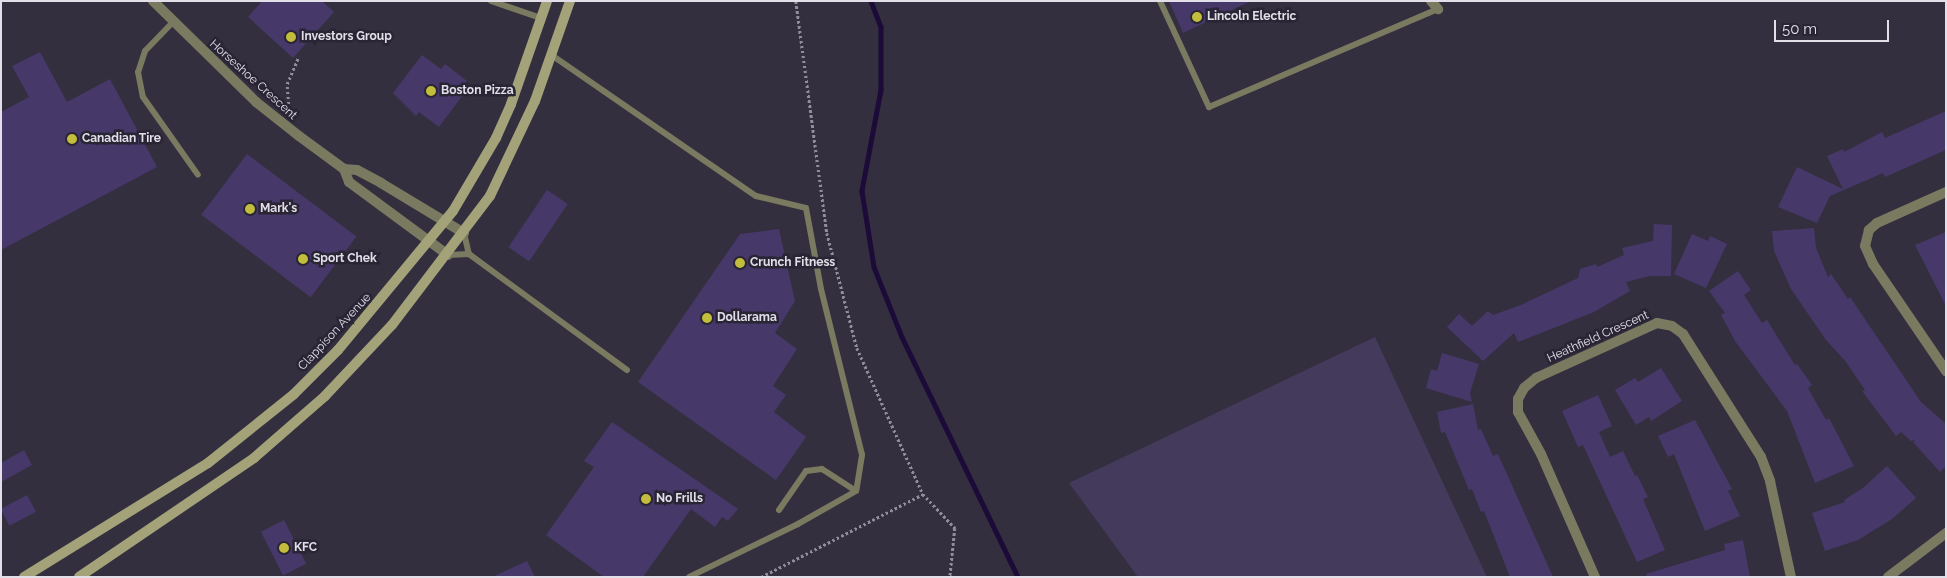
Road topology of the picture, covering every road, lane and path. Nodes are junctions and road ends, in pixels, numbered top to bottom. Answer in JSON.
{"nodes":[{"id":1,"x":153,"y":1,"type":"edge"},
{"id":2,"x":491,"y":1,"type":"edge"},
{"id":3,"x":547,"y":1,"type":"edge"},
{"id":4,"x":570,"y":1,"type":"edge"},
{"id":5,"x":796,"y":1,"type":"edge"},
{"id":6,"x":1160,"y":1,"type":"edge"},
{"id":7,"x":1435,"y":5,"type":"edge"},
{"id":8,"x":541,"y":18,"type":"junction"},
{"id":9,"x":172,"y":22,"type":"junction"},
{"id":10,"x":550,"y":54,"type":"junction"},
{"id":11,"x":298,"y":58,"type":"dead end"},
{"id":12,"x":285,"y":126,"type":"junction"},
{"id":13,"x":344,"y":169,"type":"junction"},
{"id":14,"x":198,"y":175,"type":"dead end"},
{"id":15,"x":1946,"y":192,"type":"edge"},
{"id":16,"x":445,"y":222,"type":"junction"},
{"id":17,"x":464,"y":233,"type":"junction"},
{"id":18,"x":429,"y":242,"type":"junction"},
{"id":19,"x":470,"y":254,"type":"junction"},
{"id":20,"x":448,"y":255,"type":"junction"},
{"id":21,"x":627,"y":370,"type":"dead end"},
{"id":22,"x":1946,"y":371,"type":"edge"},
{"id":23,"x":856,"y":491,"type":"junction"},
{"id":24,"x":923,"y":494,"type":"junction"},
{"id":25,"x":779,"y":510,"type":"dead end"},
{"id":26,"x":1946,"y":533,"type":"edge"},
{"id":27,"x":24,"y":577,"type":"edge"},
{"id":28,"x":79,"y":577,"type":"edge"},
{"id":29,"x":689,"y":577,"type":"edge"},
{"id":30,"x":761,"y":577,"type":"edge"},
{"id":31,"x":950,"y":577,"type":"edge"},
{"id":32,"x":1595,"y":577,"type":"edge"},
{"id":33,"x":1791,"y":577,"type":"edge"},
{"id":34,"x":1888,"y":577,"type":"edge"}],
"edges":[{"from":1,"to":9,"type":"street","name":"Horseshoe Crescent"},
{"from":2,"to":8,"type":"lane"},
{"from":3,"to":8,"type":"main road","name":"Clappison Avenue"},
{"from":4,"to":10,"type":"main road"},
{"from":5,"to":24,"type":"path"},
{"from":6,"to":7,"type":"lane"},
{"from":8,"to":16,"type":"main road","name":"Clappison Avenue"},
{"from":9,"to":12,"type":"street","name":"Horseshoe Crescent"},
{"from":9,"to":14,"type":"lane"},
{"from":10,"to":17,"type":"main road"},
{"from":10,"to":23,"type":"lane"},
{"from":11,"to":12,"type":"path"},
{"from":12,"to":13,"type":"street","name":"Horseshoe Crescent"},
{"from":13,"to":16,"type":"street","name":"Horseshoe Crescent"},
{"from":13,"to":18,"type":"street","name":"Horseshoe Crescent"},
{"from":15,"to":22,"type":"street"},
{"from":16,"to":17,"type":"street","name":"Horseshoe Crescent"},
{"from":16,"to":18,"type":"main road","name":"Clappison Avenue"},
{"from":17,"to":19,"type":"lane"},
{"from":17,"to":20,"type":"main road"},
{"from":18,"to":20,"type":"street","name":"Horseshoe Crescent"},
{"from":18,"to":27,"type":"main road","name":"Clappison Avenue"},
{"from":19,"to":20,"type":"lane"},
{"from":19,"to":21,"type":"lane"},
{"from":20,"to":28,"type":"main road"},
{"from":23,"to":25,"type":"lane"},
{"from":23,"to":29,"type":"lane"},
{"from":24,"to":30,"type":"path"},
{"from":24,"to":31,"type":"path"},
{"from":26,"to":34,"type":"street"},
{"from":32,"to":33,"type":"street","name":"Heathfield Crescent"}]}
